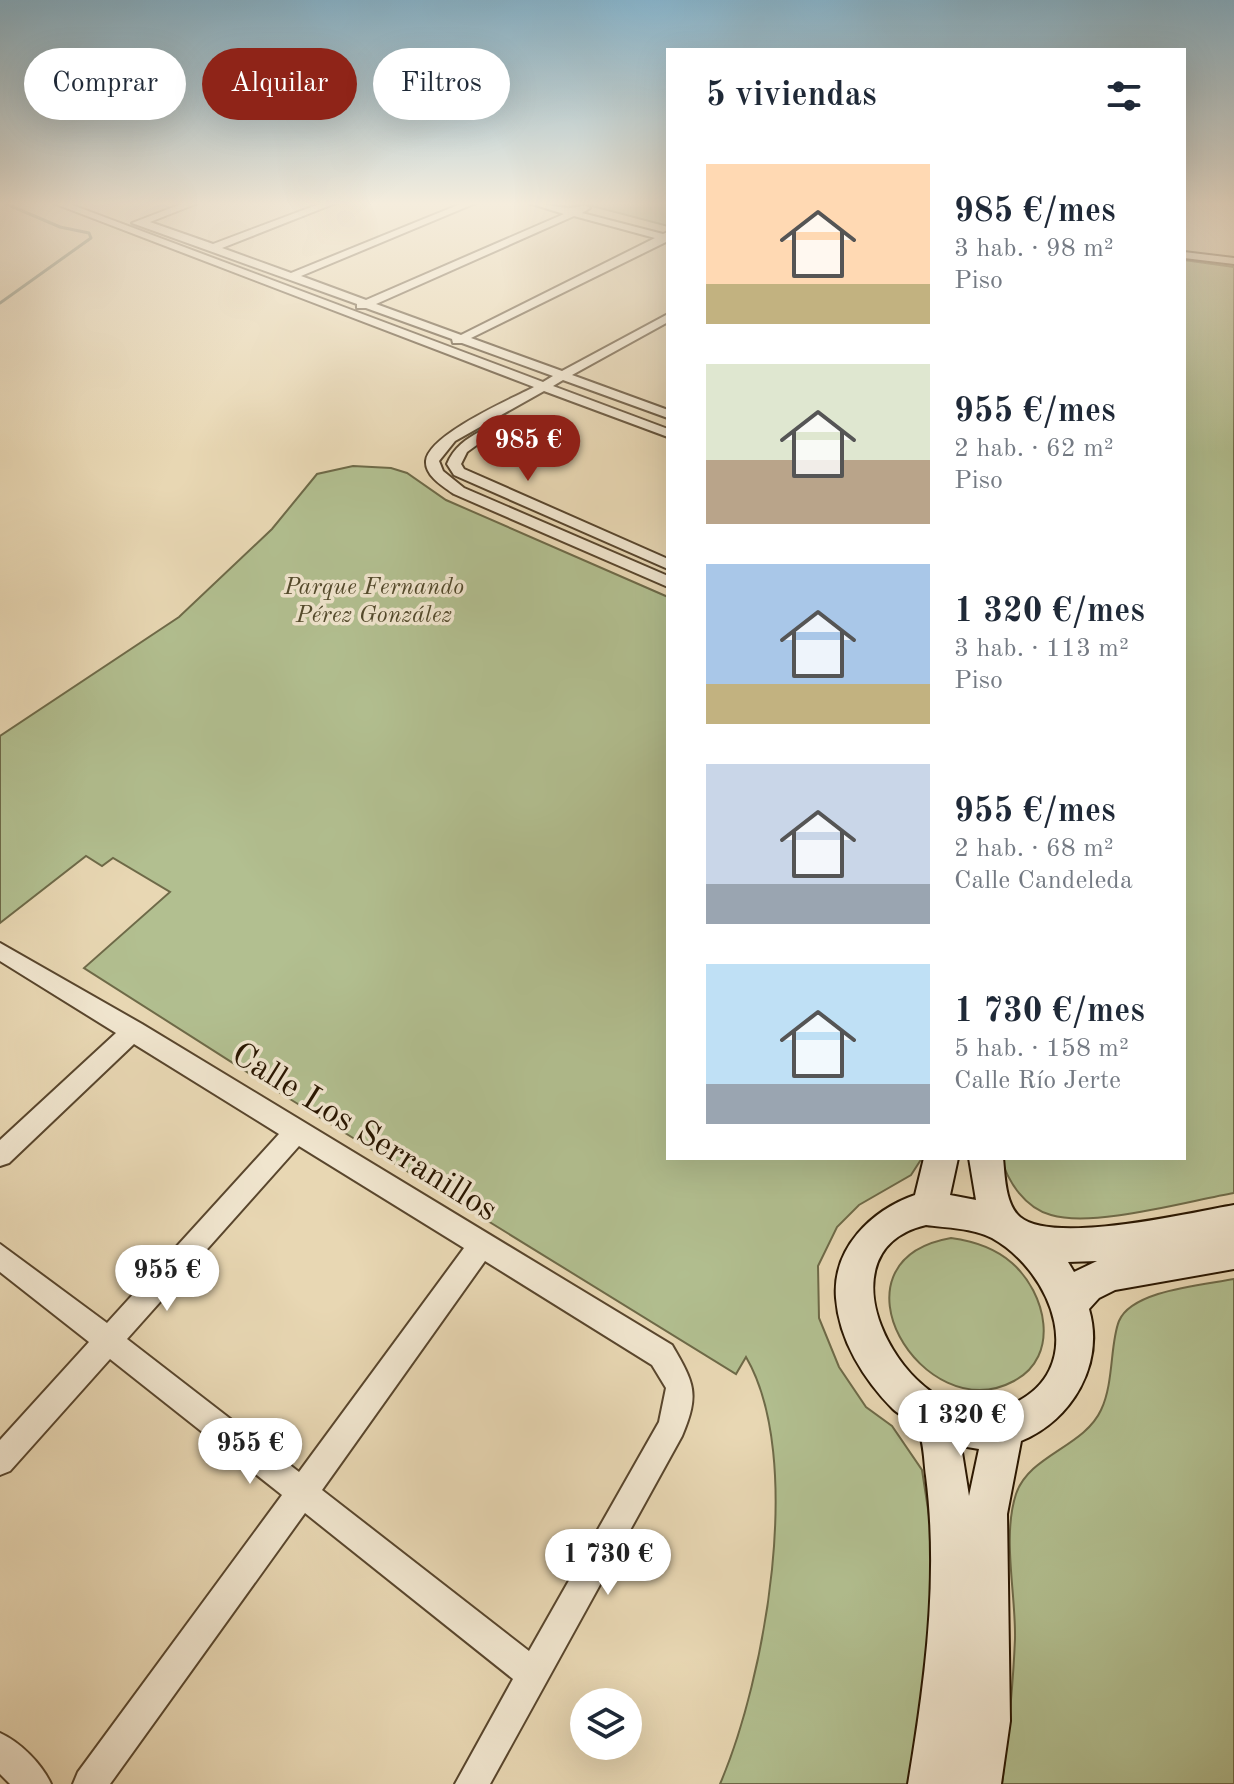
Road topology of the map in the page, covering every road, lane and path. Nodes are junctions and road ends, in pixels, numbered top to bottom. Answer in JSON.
{"nodes":[{"id":1,"x":277,"y":286,"type":"edge"},
{"id":2,"x":321,"y":286,"type":"edge"},
{"id":3,"x":405,"y":286,"type":"edge"},
{"id":4,"x":423,"y":286,"type":"edge"},
{"id":5,"x":573,"y":286,"type":"edge"},
{"id":6,"x":366,"y":303,"type":"junction"},
{"id":7,"x":378,"y":308,"type":"junction"},
{"id":8,"x":347,"y":312,"type":"junction"},
{"id":9,"x":360,"y":317,"type":"junction"},
{"id":10,"x":666,"y":318,"type":"edge"},
{"id":11,"x":666,"y":332,"type":"edge"},
{"id":12,"x":470,"y":340,"type":"junction"},
{"id":13,"x":448,"y":350,"type":"junction"},
{"id":14,"x":562,"y":374,"type":"junction"},
{"id":15,"x":578,"y":381,"type":"junction"},
{"id":16,"x":544,"y":386,"type":"junction"},
{"id":17,"x":560,"y":392,"type":"junction"},
{"id":18,"x":666,"y":413,"type":"edge"},
{"id":19,"x":664,"y":428,"type":"edge"},
{"id":20,"x":666,"y":564,"type":"edge"},
{"id":21,"x":666,"y":581,"type":"edge"},
{"id":22,"x":0,"y":951,"type":"edge"},
{"id":23,"x":134,"y":1031,"type":"junction"},
{"id":24,"x":297,"y":1131,"type":"junction"},
{"id":25,"x":0,"y":1155,"type":"edge"},
{"id":26,"x":941,"y":1160,"type":"edge"},
{"id":27,"x":986,"y":1160,"type":"edge"},
{"id":28,"x":926,"y":1209,"type":"junction"},
{"id":29,"x":1234,"y":1222,"type":"edge"},
{"id":30,"x":1017,"y":1235,"type":"junction"},
{"id":31,"x":482,"y":1245,"type":"junction"},
{"id":32,"x":1234,"y":1252,"type":"edge"},
{"id":33,"x":0,"y":1256,"type":"edge"},
{"id":34,"x":1071,"y":1302,"type":"junction"},
{"id":35,"x":108,"y":1341,"type":"junction"},
{"id":36,"x":934,"y":1416,"type":"junction"},
{"id":37,"x":1003,"y":1431,"type":"junction"},
{"id":38,"x":0,"y":1461,"type":"edge"},
{"id":39,"x":302,"y":1492,"type":"junction"},
{"id":40,"x":533,"y":1674,"type":"junction"},
{"id":41,"x":0,"y":1750,"type":"edge"},
{"id":42,"x":34,"y":1784,"type":"edge"},
{"id":43,"x":90,"y":1784,"type":"edge"},
{"id":44,"x":472,"y":1784,"type":"edge"},
{"id":45,"x":932,"y":1784,"type":"edge"},
{"id":46,"x":977,"y":1784,"type":"edge"}],
"edges":[{"from":1,"to":8,"type":"street"},
{"from":2,"to":6,"type":"street"},
{"from":3,"to":6,"type":"street"},
{"from":4,"to":7,"type":"street"},
{"from":5,"to":12,"type":"street"},
{"from":6,"to":7,"type":"street"},
{"from":6,"to":8,"type":"street"},
{"from":7,"to":9,"type":"street"},
{"from":7,"to":12,"type":"street"},
{"from":8,"to":9,"type":"street"},
{"from":9,"to":13,"type":"street"},
{"from":10,"to":14,"type":"street"},
{"from":11,"to":15,"type":"street"},
{"from":12,"to":13,"type":"street"},
{"from":12,"to":14,"type":"street"},
{"from":13,"to":16,"type":"street"},
{"from":14,"to":15,"type":"street"},
{"from":14,"to":16,"type":"street"},
{"from":15,"to":17,"type":"street"},
{"from":15,"to":18,"type":"street"},
{"from":16,"to":17,"type":"street"},
{"from":16,"to":21,"type":"street"},
{"from":17,"to":19,"type":"street"},
{"from":17,"to":20,"type":"street"},
{"from":22,"to":23,"type":"street","name":"Calle Los Serranillos"},
{"from":23,"to":24,"type":"street","name":"Calle Los Serranillos"},
{"from":23,"to":25,"type":"street"},
{"from":24,"to":31,"type":"street","name":"Calle Los Serranillos"},
{"from":24,"to":35,"type":"street"},
{"from":26,"to":28,"type":"main road"},
{"from":27,"to":30,"type":"main road"},
{"from":28,"to":30,"type":"main road"},
{"from":28,"to":36,"type":"main road"},
{"from":29,"to":30,"type":"main road"},
{"from":30,"to":34,"type":"main road"},
{"from":31,"to":39,"type":"street"},
{"from":31,"to":40,"type":"street","name":"Calle Los Serranillos"},
{"from":32,"to":34,"type":"main road"},
{"from":33,"to":35,"type":"street"},
{"from":34,"to":37,"type":"main road"},
{"from":35,"to":38,"type":"street"},
{"from":35,"to":39,"type":"street"},
{"from":36,"to":37,"type":"main road"},
{"from":36,"to":45,"type":"main road"},
{"from":37,"to":46,"type":"main road"},
{"from":39,"to":40,"type":"street"},
{"from":39,"to":43,"type":"street"},
{"from":40,"to":44,"type":"street"},
{"from":41,"to":42,"type":"street"}]}
